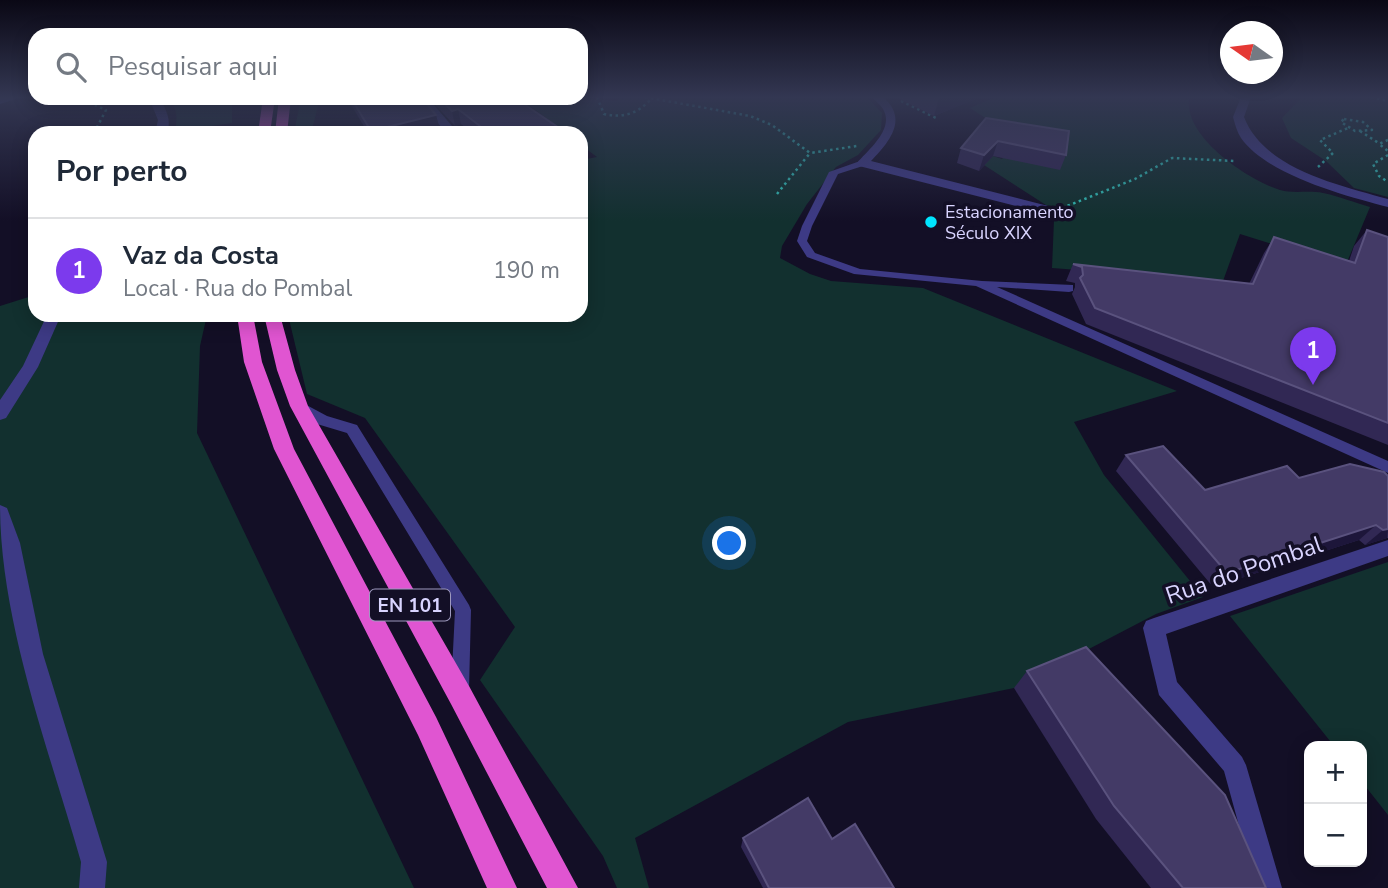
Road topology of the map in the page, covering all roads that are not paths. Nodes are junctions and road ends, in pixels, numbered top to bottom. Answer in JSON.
{"nodes":[{"id":1,"x":886,"y":138,"type":"edge"},
{"id":2,"x":1249,"y":138,"type":"edge"},
{"id":3,"x":863,"y":163,"type":"junction"},
{"id":4,"x":1388,"y":203,"type":"edge"},
{"id":5,"x":1047,"y":210,"type":"road end"},
{"id":6,"x":978,"y":283,"type":"junction"},
{"id":7,"x":1069,"y":288,"type":"dead end"},
{"id":8,"x":51,"y":322,"type":"edge"},
{"id":9,"x":246,"y":322,"type":"edge"},
{"id":10,"x":274,"y":322,"type":"edge"},
{"id":11,"x":299,"y":406,"type":"junction"},
{"id":12,"x":0,"y":414,"type":"edge"},
{"id":13,"x":1388,"y":467,"type":"edge"},
{"id":14,"x":0,"y":513,"type":"edge"},
{"id":15,"x":1388,"y":548,"type":"edge"},
{"id":16,"x":460,"y":695,"type":"junction"},
{"id":17,"x":92,"y":888,"type":"edge"},
{"id":18,"x":502,"y":888,"type":"edge"},
{"id":19,"x":563,"y":888,"type":"edge"},
{"id":20,"x":1269,"y":888,"type":"edge"}],
"edges":[{"from":1,"to":3,"type":"street"},
{"from":2,"to":4,"type":"street"},
{"from":3,"to":5,"type":"street"},
{"from":3,"to":6,"type":"lane"},
{"from":6,"to":7,"type":"lane"},
{"from":6,"to":13,"type":"lane"},
{"from":8,"to":12,"type":"street"},
{"from":9,"to":18,"type":"highway","number":"EN 101"},
{"from":10,"to":11,"type":"highway","number":"EN 101"},
{"from":11,"to":16,"type":"highway","number":"EN 101"},
{"from":11,"to":16,"type":"lane"},
{"from":14,"to":17,"type":"street"},
{"from":15,"to":20,"type":"street","name":"Rua do Pombal"},
{"from":16,"to":19,"type":"highway","number":"EN 101"}]}
